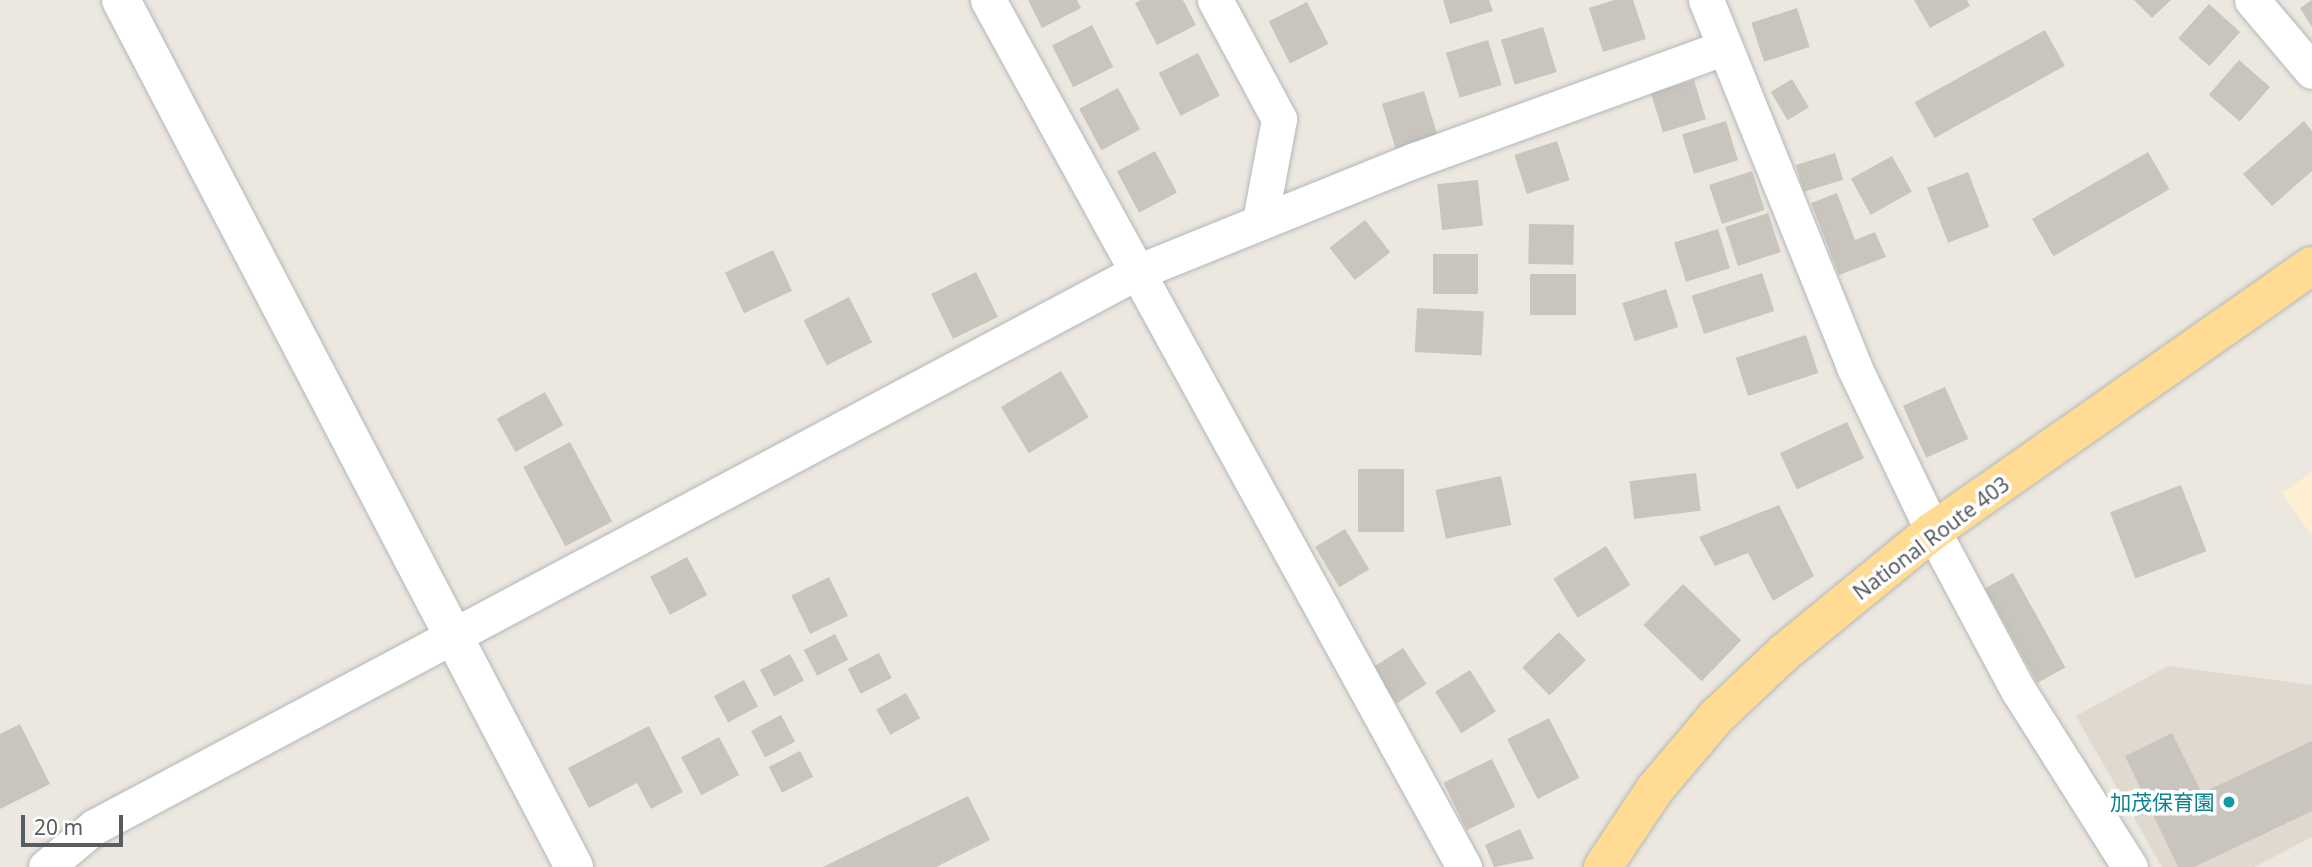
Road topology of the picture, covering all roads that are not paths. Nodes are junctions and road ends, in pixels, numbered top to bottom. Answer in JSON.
{"nodes":[{"id":1,"x":121,"y":0,"type":"edge"},
{"id":2,"x":988,"y":0,"type":"edge"},
{"id":3,"x":1215,"y":0,"type":"edge"},
{"id":4,"x":1706,"y":0,"type":"edge"},
{"id":5,"x":2252,"y":0,"type":"edge"},
{"id":6,"x":1723,"y":48,"type":"junction"},
{"id":7,"x":2312,"y":71,"type":"edge"},
{"id":8,"x":1260,"y":221,"type":"junction"},
{"id":9,"x":2312,"y":266,"type":"edge"},
{"id":10,"x":1135,"y":273,"type":"junction"},
{"id":11,"x":1933,"y":531,"type":"junction"},
{"id":12,"x":452,"y":637,"type":"junction"},
{"id":13,"x":46,"y":867,"type":"edge"},
{"id":14,"x":574,"y":867,"type":"edge"},
{"id":15,"x":1464,"y":867,"type":"edge"},
{"id":16,"x":1603,"y":867,"type":"edge"},
{"id":17,"x":2130,"y":867,"type":"edge"}],
"edges":[{"from":1,"to":12,"type":"street"},
{"from":2,"to":10,"type":"street"},
{"from":3,"to":8,"type":"street"},
{"from":4,"to":6,"type":"street"},
{"from":5,"to":7,"type":"street"},
{"from":6,"to":8,"type":"street"},
{"from":6,"to":11,"type":"street"},
{"from":8,"to":10,"type":"street"},
{"from":9,"to":11,"type":"highway","name":"National Route 403"},
{"from":10,"to":12,"type":"street"},
{"from":10,"to":15,"type":"street"},
{"from":11,"to":16,"type":"highway","name":"National Route 403"},
{"from":11,"to":17,"type":"street"},
{"from":12,"to":13,"type":"street"},
{"from":12,"to":14,"type":"street"}]}
